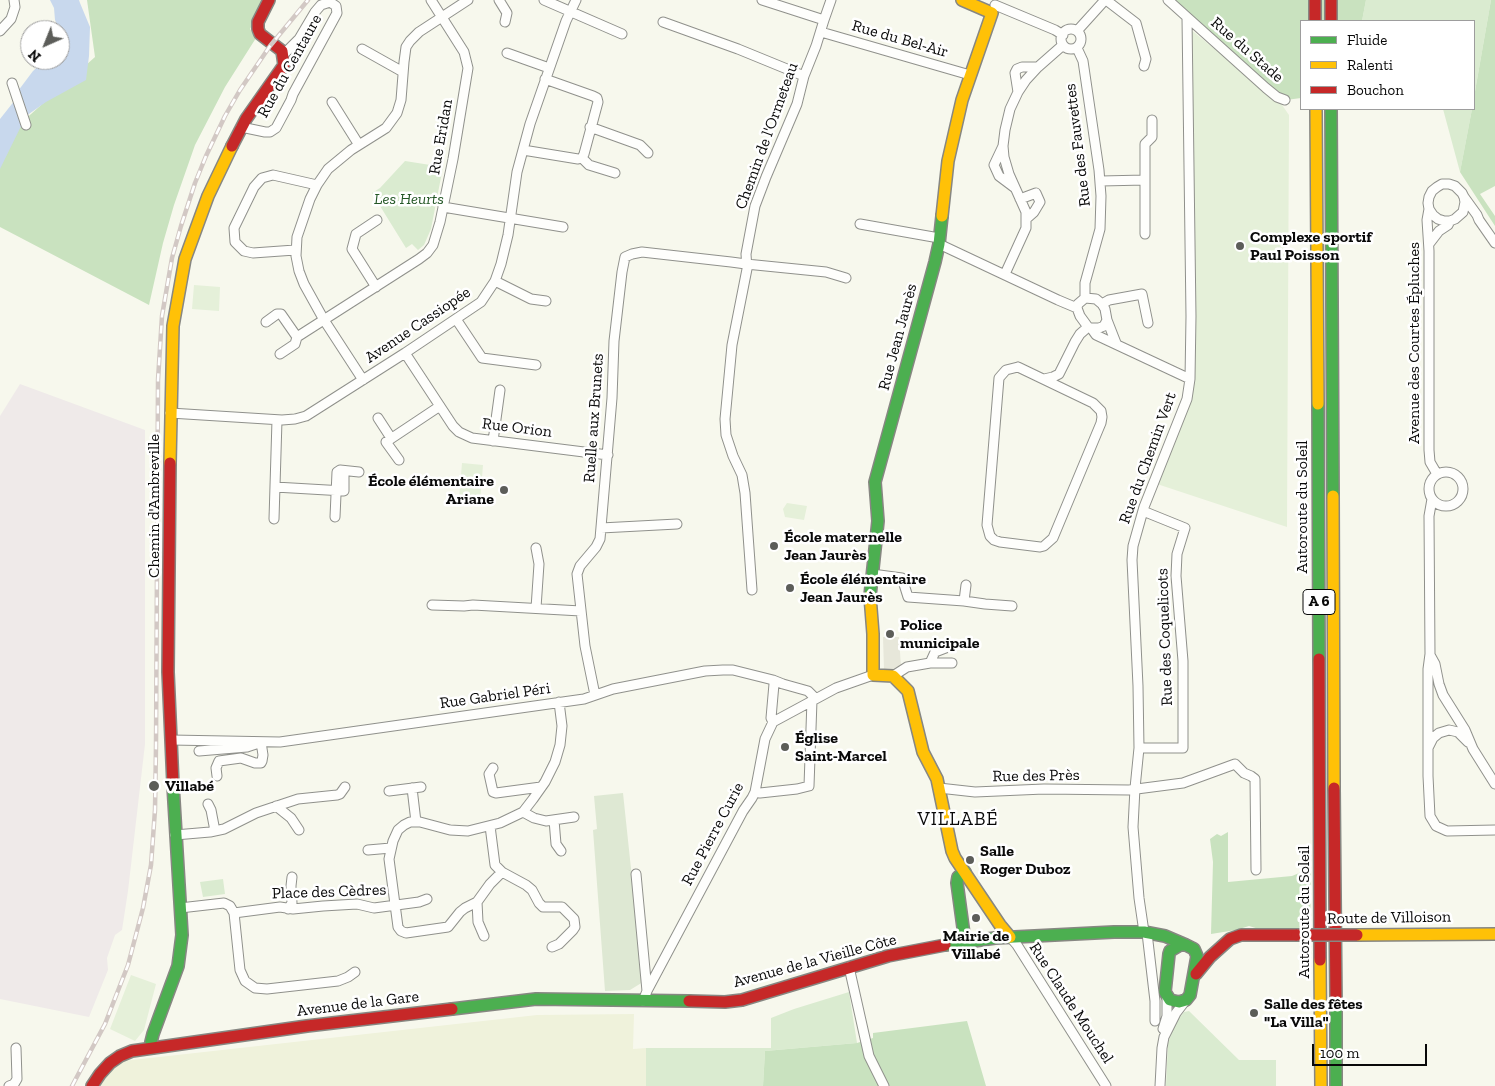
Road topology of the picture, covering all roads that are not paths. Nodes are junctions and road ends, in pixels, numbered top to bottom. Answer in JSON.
{"nodes":[{"id":1,"x":14,"y":0,"type":"edge"},
{"id":2,"x":270,"y":0,"type":"edge"},
{"id":3,"x":431,"y":0,"type":"edge"},
{"id":4,"x":468,"y":0,"type":"edge"},
{"id":5,"x":499,"y":0,"type":"edge"},
{"id":6,"x":544,"y":0,"type":"edge"},
{"id":7,"x":576,"y":0,"type":"edge"},
{"id":8,"x":762,"y":0,"type":"edge"},
{"id":9,"x":831,"y":0,"type":"edge"},
{"id":10,"x":962,"y":0,"type":"edge"},
{"id":11,"x":1105,"y":0,"type":"edge"},
{"id":12,"x":1168,"y":0,"type":"edge"},
{"id":13,"x":1315,"y":0,"type":"edge"},
{"id":14,"x":1331,"y":0,"type":"edge"},
{"id":15,"x":995,"y":6,"type":"edge"},
{"id":16,"x":570,"y":12,"type":"junction"},
{"id":17,"x":442,"y":17,"type":"junction"},
{"id":18,"x":1187,"y":18,"type":"junction"},
{"id":19,"x":824,"y":20,"type":"junction"},
{"id":20,"x":1316,"y":20,"type":"edge"},
{"id":21,"x":1331,"y":20,"type":"edge"},
{"id":22,"x":505,"y":22,"type":"dead end"},
{"id":23,"x":663,"y":22,"type":"dead end"},
{"id":24,"x":0,"y":30,"type":"edge"},
{"id":25,"x":1077,"y":31,"type":"junction"},
{"id":26,"x":821,"y":32,"type":"junction"},
{"id":27,"x":622,"y":34,"type":"dead end"},
{"id":28,"x":1063,"y":35,"type":"junction"},
{"id":29,"x":1063,"y":45,"type":"junction"},
{"id":30,"x":1077,"y":48,"type":"junction"},
{"id":31,"x":362,"y":49,"type":"dead end"},
{"id":32,"x":507,"y":53,"type":"dead end"},
{"id":33,"x":283,"y":55,"type":"junction"},
{"id":34,"x":1144,"y":66,"type":"dead end"},
{"id":35,"x":1038,"y":67,"type":"junction"},
{"id":36,"x":549,"y":68,"type":"junction"},
{"id":37,"x":403,"y":72,"type":"junction"},
{"id":38,"x":970,"y":75,"type":"junction"},
{"id":39,"x":804,"y":76,"type":"junction"},
{"id":40,"x":545,"y":79,"type":"junction"},
{"id":41,"x":12,"y":83,"type":"dead end"},
{"id":42,"x":1018,"y":92,"type":"junction"},
{"id":43,"x":1285,"y":100,"type":"dead end"},
{"id":44,"x":332,"y":102,"type":"dead end"},
{"id":45,"x":1316,"y":110,"type":"edge"},
{"id":46,"x":1331,"y":110,"type":"edge"},
{"id":47,"x":1152,"y":120,"type":"dead end"},
{"id":48,"x":26,"y":125,"type":"dead end"},
{"id":49,"x":241,"y":127,"type":"junction"},
{"id":50,"x":590,"y":127,"type":"junction"},
{"id":51,"x":360,"y":145,"type":"junction"},
{"id":52,"x":523,"y":150,"type":"junction"},
{"id":53,"x":648,"y":153,"type":"dead end"},
{"id":54,"x":582,"y":158,"type":"junction"},
{"id":55,"x":615,"y":173,"type":"dead end"},
{"id":56,"x":1145,"y":180,"type":"junction"},
{"id":57,"x":1101,"y":181,"type":"junction"},
{"id":58,"x":317,"y":185,"type":"junction"},
{"id":59,"x":1464,"y":197,"type":"junction"},
{"id":60,"x":1020,"y":199,"type":"junction"},
{"id":61,"x":443,"y":207,"type":"junction"},
{"id":62,"x":1429,"y":210,"type":"junction"},
{"id":63,"x":1460,"y":215,"type":"junction"},
{"id":64,"x":510,"y":219,"type":"junction"},
{"id":65,"x":376,"y":220,"type":"dead end"},
{"id":66,"x":1026,"y":220,"type":"junction"},
{"id":67,"x":1479,"y":220,"type":"junction"},
{"id":68,"x":1450,"y":221,"type":"junction"},
{"id":69,"x":860,"y":224,"type":"dead end"},
{"id":70,"x":562,"y":228,"type":"dead end"},
{"id":71,"x":1145,"y":234,"type":"dead end"},
{"id":72,"x":939,"y":241,"type":"junction"},
{"id":73,"x":1495,"y":243,"type":"edge"},
{"id":74,"x":1429,"y":244,"type":"junction"},
{"id":75,"x":295,"y":250,"type":"junction"},
{"id":76,"x":746,"y":264,"type":"junction"},
{"id":77,"x":1005,"y":274,"type":"junction"},
{"id":78,"x":846,"y":278,"type":"dead end"},
{"id":79,"x":495,"y":281,"type":"junction"},
{"id":80,"x":376,"y":287,"type":"junction"},
{"id":81,"x":1085,"y":298,"type":"junction"},
{"id":82,"x":546,"y":301,"type":"dead end"},
{"id":83,"x":1102,"y":304,"type":"junction"},
{"id":84,"x":1077,"y":308,"type":"junction"},
{"id":85,"x":456,"y":319,"type":"junction"},
{"id":86,"x":324,"y":320,"type":"junction"},
{"id":87,"x":1107,"y":320,"type":"junction"},
{"id":88,"x":266,"y":322,"type":"dead end"},
{"id":89,"x":1148,"y":323,"type":"dead end"},
{"id":90,"x":1090,"y":328,"type":"junction"},
{"id":91,"x":297,"y":337,"type":"junction"},
{"id":92,"x":1116,"y":343,"type":"junction"},
{"id":93,"x":280,"y":354,"type":"dead end"},
{"id":94,"x":404,"y":354,"type":"junction"},
{"id":95,"x":536,"y":365,"type":"dead end"},
{"id":96,"x":1059,"y":374,"type":"junction"},
{"id":97,"x":1044,"y":379,"type":"junction"},
{"id":98,"x":1190,"y":379,"type":"junction"},
{"id":99,"x":362,"y":380,"type":"junction"},
{"id":100,"x":1065,"y":389,"type":"junction"},
{"id":101,"x":500,"y":390,"type":"dead end"},
{"id":102,"x":440,"y":406,"type":"junction"},
{"id":103,"x":170,"y":413,"type":"junction"},
{"id":104,"x":378,"y":418,"type":"dead end"},
{"id":105,"x":277,"y":420,"type":"junction"},
{"id":106,"x":391,"y":438,"type":"junction"},
{"id":107,"x":494,"y":441,"type":"junction"},
{"id":108,"x":608,"y":455,"type":"junction"},
{"id":109,"x":399,"y":460,"type":"dead end"},
{"id":110,"x":359,"y":472,"type":"dead end"},
{"id":111,"x":1437,"y":474,"type":"junction"},
{"id":112,"x":275,"y":487,"type":"junction"},
{"id":113,"x":336,"y":490,"type":"junction"},
{"id":114,"x":1432,"y":499,"type":"junction"},
{"id":115,"x":1447,"y":506,"type":"junction"},
{"id":116,"x":1142,"y":511,"type":"junction"},
{"id":117,"x":335,"y":517,"type":"dead end"},
{"id":118,"x":274,"y":519,"type":"dead end"},
{"id":119,"x":677,"y":524,"type":"dead end"},
{"id":120,"x":1430,"y":524,"type":"junction"},
{"id":121,"x":601,"y":528,"type":"junction"},
{"id":122,"x":536,"y":548,"type":"dead end"},
{"id":123,"x":872,"y":574,"type":"junction"},
{"id":124,"x":966,"y":585,"type":"dead end"},
{"id":125,"x":752,"y":590,"type":"dead end"},
{"id":126,"x":964,"y":600,"type":"junction"},
{"id":127,"x":432,"y":605,"type":"dead end"},
{"id":128,"x":1012,"y":606,"type":"dead end"},
{"id":129,"x":536,"y":608,"type":"junction"},
{"id":130,"x":581,"y":611,"type":"junction"},
{"id":131,"x":948,"y":647,"type":"dead end"},
{"id":132,"x":1430,"y":654,"type":"junction"},
{"id":133,"x":952,"y":663,"type":"dead end"},
{"id":134,"x":930,"y":664,"type":"junction"},
{"id":135,"x":873,"y":675,"type":"junction"},
{"id":136,"x":893,"y":676,"type":"junction"},
{"id":137,"x":773,"y":680,"type":"junction"},
{"id":138,"x":595,"y":696,"type":"junction"},
{"id":139,"x":813,"y":699,"type":"junction"},
{"id":140,"x":559,"y":702,"type":"junction"},
{"id":141,"x":773,"y":722,"type":"junction"},
{"id":142,"x":171,"y":740,"type":"junction"},
{"id":143,"x":261,"y":742,"type":"junction"},
{"id":144,"x":1139,"y":748,"type":"junction"},
{"id":145,"x":1428,"y":748,"type":"junction"},
{"id":146,"x":1473,"y":749,"type":"junction"},
{"id":147,"x":199,"y":751,"type":"dead end"},
{"id":148,"x":493,"y":768,"type":"dead end"},
{"id":149,"x":217,"y":776,"type":"dead end"},
{"id":150,"x":1495,"y":784,"type":"edge"},
{"id":151,"x":345,"y":787,"type":"dead end"},
{"id":152,"x":542,"y":787,"type":"junction"},
{"id":153,"x":938,"y":788,"type":"junction"},
{"id":154,"x":1134,"y":788,"type":"junction"},
{"id":155,"x":390,"y":791,"type":"dead end"},
{"id":156,"x":755,"y":792,"type":"junction"},
{"id":157,"x":208,"y":804,"type":"dead end"},
{"id":158,"x":276,"y":806,"type":"junction"},
{"id":159,"x":522,"y":812,"type":"junction"},
{"id":160,"x":574,"y":817,"type":"dead end"},
{"id":161,"x":554,"y":820,"type":"junction"},
{"id":162,"x":416,"y":822,"type":"junction"},
{"id":163,"x":490,"y":826,"type":"junction"},
{"id":164,"x":299,"y":830,"type":"dead end"},
{"id":165,"x":1495,"y":830,"type":"edge"},
{"id":166,"x":215,"y":831,"type":"junction"},
{"id":167,"x":175,"y":834,"type":"junction"},
{"id":168,"x":391,"y":848,"type":"junction"},
{"id":169,"x":368,"y":850,"type":"dead end"},
{"id":170,"x":561,"y":851,"type":"dead end"},
{"id":171,"x":1256,"y":870,"type":"dead end"},
{"id":172,"x":502,"y":872,"type":"junction"},
{"id":173,"x":965,"y":872,"type":"junction"},
{"id":174,"x":636,"y":874,"type":"dead end"},
{"id":175,"x":292,"y":877,"type":"dead end"},
{"id":176,"x":427,"y":898,"type":"dead end"},
{"id":177,"x":477,"y":902,"type":"junction"},
{"id":178,"x":395,"y":906,"type":"junction"},
{"id":179,"x":180,"y":908,"type":"junction"},
{"id":180,"x":288,"y":908,"type":"junction"},
{"id":181,"x":234,"y":913,"type":"junction"},
{"id":182,"x":1150,"y":933,"type":"junction"},
{"id":183,"x":1495,"y":934,"type":"edge"},
{"id":184,"x":484,"y":936,"type":"dead end"},
{"id":185,"x":1010,"y":937,"type":"junction"},
{"id":186,"x":965,"y":942,"type":"junction"},
{"id":187,"x":1224,"y":943,"type":"junction"},
{"id":188,"x":552,"y":947,"type":"dead end"},
{"id":189,"x":1190,"y":947,"type":"junction"},
{"id":190,"x":1170,"y":951,"type":"junction"},
{"id":191,"x":849,"y":967,"type":"junction"},
{"id":192,"x":355,"y":972,"type":"dead end"},
{"id":193,"x":1194,"y":978,"type":"junction"},
{"id":194,"x":645,"y":996,"type":"junction"},
{"id":195,"x":1167,"y":997,"type":"junction"},
{"id":196,"x":1186,"y":1000,"type":"junction"},
{"id":197,"x":1155,"y":1021,"type":"dead end"},
{"id":198,"x":16,"y":1048,"type":"dead end"},
{"id":199,"x":152,"y":1048,"type":"junction"},
{"id":200,"x":9,"y":1086,"type":"edge"},
{"id":201,"x":92,"y":1086,"type":"edge"},
{"id":202,"x":884,"y":1086,"type":"edge"},
{"id":203,"x":1106,"y":1086,"type":"edge"},
{"id":204,"x":1158,"y":1086,"type":"edge"},
{"id":205,"x":1321,"y":1086,"type":"edge"},
{"id":206,"x":1336,"y":1086,"type":"edge"}],
"edges":[{"from":1,"to":24,"type":"street"},
{"from":2,"to":33,"type":"main road"},
{"from":3,"to":17,"type":"street","name":"Rue Eridan"},
{"from":4,"to":17,"type":"street"},
{"from":5,"to":22,"type":"street"},
{"from":6,"to":16,"type":"street"},
{"from":7,"to":16,"type":"street","name":"Avenue Cassiopée"},
{"from":8,"to":19,"type":"street"},
{"from":9,"to":19,"type":"street","name":"Chemin de l'Ormeteau"},
{"from":10,"to":15,"type":"main road"},
{"from":11,"to":25,"type":"street"},
{"from":11,"to":34,"type":"street"},
{"from":12,"to":18,"type":"street","name":"Rue du Stade"},
{"from":13,"to":20,"type":"main road"},
{"from":14,"to":21,"type":"main road"},
{"from":15,"to":28,"type":"street"},
{"from":15,"to":38,"type":"main road","name":"Rue Jean Jaurès"},
{"from":16,"to":27,"type":"street"},
{"from":16,"to":36,"type":"street","name":"Avenue Cassiopée"},
{"from":17,"to":37,"type":"street"},
{"from":17,"to":61,"type":"street","name":"Rue Eridan"},
{"from":18,"to":43,"type":"street","name":"Rue du Stade"},
{"from":18,"to":98,"type":"street","name":"Rue du Chemin Vert"},
{"from":19,"to":26,"type":"street","name":"Chemin de l'Ormeteau"},
{"from":23,"to":39,"type":"street"},
{"from":25,"to":28,"type":"street"},
{"from":25,"to":30,"type":"street"},
{"from":26,"to":38,"type":"street","name":"Rue du Bel-Air"},
{"from":26,"to":39,"type":"street","name":"Chemin de l'Ormeteau"},
{"from":28,"to":29,"type":"street"},
{"from":29,"to":30,"type":"street"},
{"from":29,"to":35,"type":"street"},
{"from":30,"to":57,"type":"street","name":"Rue des Fauvettes"},
{"from":31,"to":37,"type":"street"},
{"from":32,"to":36,"type":"street"},
{"from":33,"to":49,"type":"main road","name":"Chemin d'Ambreville"},
{"from":33,"to":49,"type":"street","name":"Rue du Centaure"},
{"from":35,"to":42,"type":"street"},
{"from":35,"to":42,"type":"street"},
{"from":36,"to":40,"type":"street","name":"Avenue Cassiopée"},
{"from":37,"to":51,"type":"street"},
{"from":38,"to":72,"type":"main road","name":"Rue Jean Jaurès"},
{"from":39,"to":76,"type":"street","name":"Chemin de l'Ormeteau"},
{"from":40,"to":50,"type":"street"},
{"from":40,"to":52,"type":"street","name":"Avenue Cassiopée"},
{"from":41,"to":48,"type":"street"},
{"from":42,"to":60,"type":"street"},
{"from":44,"to":51,"type":"street"},
{"from":45,"to":205,"type":"main road","name":"Autoroute du Soleil","number":"A 6"},
{"from":46,"to":206,"type":"main road","name":"Autoroute du Soleil","number":"A 6"},
{"from":47,"to":56,"type":"street"},
{"from":49,"to":103,"type":"main road","name":"Chemin d'Ambreville"},
{"from":50,"to":53,"type":"street"},
{"from":50,"to":54,"type":"street"},
{"from":51,"to":58,"type":"street"},
{"from":52,"to":54,"type":"street"},
{"from":52,"to":64,"type":"street","name":"Avenue Cassiopée"},
{"from":54,"to":55,"type":"street"},
{"from":56,"to":57,"type":"street"},
{"from":56,"to":71,"type":"street"},
{"from":57,"to":81,"type":"street","name":"Rue des Fauvettes"},
{"from":58,"to":75,"type":"street"},
{"from":58,"to":75,"type":"street"},
{"from":59,"to":62,"type":"street"},
{"from":59,"to":63,"type":"street"},
{"from":59,"to":67,"type":"street"},
{"from":60,"to":66,"type":"street"},
{"from":60,"to":66,"type":"street"},
{"from":61,"to":64,"type":"street"},
{"from":61,"to":80,"type":"street","name":"Rue Eridan"},
{"from":62,"to":68,"type":"street"},
{"from":62,"to":74,"type":"street","name":"Avenue des Courtes Épluches"},
{"from":63,"to":67,"type":"street"},
{"from":63,"to":68,"type":"street"},
{"from":64,"to":70,"type":"street"},
{"from":64,"to":79,"type":"street","name":"Avenue Cassiopée"},
{"from":65,"to":80,"type":"street"},
{"from":66,"to":77,"type":"street"},
{"from":67,"to":73,"type":"street"},
{"from":68,"to":74,"type":"street"},
{"from":69,"to":72,"type":"street"},
{"from":72,"to":77,"type":"street"},
{"from":72,"to":123,"type":"main road","name":"Rue Jean Jaurès"},
{"from":74,"to":111,"type":"street","name":"Avenue des Courtes Épluches"},
{"from":75,"to":86,"type":"street"},
{"from":76,"to":78,"type":"street"},
{"from":76,"to":108,"type":"street","name":"Ruelle aux Brunets"},
{"from":76,"to":125,"type":"street","name":"Chemin de l'Ormeteau"},
{"from":77,"to":84,"type":"street"},
{"from":79,"to":82,"type":"street"},
{"from":79,"to":85,"type":"street","name":"Avenue Cassiopée"},
{"from":80,"to":86,"type":"street","name":"Rue Eridan"},
{"from":81,"to":83,"type":"street"},
{"from":81,"to":84,"type":"street"},
{"from":83,"to":87,"type":"street"},
{"from":83,"to":89,"type":"street"},
{"from":84,"to":90,"type":"street"},
{"from":85,"to":94,"type":"street","name":"Avenue Cassiopée"},
{"from":85,"to":95,"type":"street"},
{"from":86,"to":91,"type":"street","name":"Rue Eridan"},
{"from":86,"to":99,"type":"street"},
{"from":87,"to":90,"type":"street"},
{"from":87,"to":92,"type":"street"},
{"from":88,"to":91,"type":"street"},
{"from":90,"to":92,"type":"street"},
{"from":90,"to":96,"type":"street"},
{"from":91,"to":93,"type":"street","name":"Rue Eridan"},
{"from":92,"to":98,"type":"street"},
{"from":94,"to":99,"type":"street","name":"Avenue Cassiopée"},
{"from":94,"to":102,"type":"street","name":"Rue Orion"},
{"from":96,"to":97,"type":"street"},
{"from":96,"to":100,"type":"street"},
{"from":97,"to":100,"type":"street"},
{"from":97,"to":100,"type":"street"},
{"from":98,"to":116,"type":"street","name":"Rue du Chemin Vert"},
{"from":99,"to":105,"type":"street","name":"Avenue Cassiopée"},
{"from":101,"to":107,"type":"street"},
{"from":102,"to":106,"type":"street"},
{"from":102,"to":107,"type":"street","name":"Rue Orion"},
{"from":103,"to":105,"type":"street","name":"Avenue Cassiopée"},
{"from":103,"to":142,"type":"main road","name":"Chemin d'Ambreville"},
{"from":104,"to":106,"type":"street"},
{"from":105,"to":112,"type":"street"},
{"from":106,"to":109,"type":"street"},
{"from":107,"to":108,"type":"street","name":"Rue Orion"},
{"from":108,"to":121,"type":"street","name":"Ruelle aux Brunets"},
{"from":110,"to":113,"type":"street"},
{"from":111,"to":114,"type":"street"},
{"from":111,"to":115,"type":"street"},
{"from":112,"to":113,"type":"street"},
{"from":112,"to":118,"type":"street"},
{"from":113,"to":117,"type":"street"},
{"from":114,"to":115,"type":"street"},
{"from":114,"to":120,"type":"street"},
{"from":115,"to":120,"type":"street"},
{"from":116,"to":144,"type":"street","name":"Rue du Chemin Vert"},
{"from":116,"to":144,"type":"street","name":"Rue des Coquelicots"},
{"from":119,"to":121,"type":"street"},
{"from":120,"to":132,"type":"street"},
{"from":121,"to":130,"type":"street","name":"Ruelle aux Brunets"},
{"from":122,"to":129,"type":"street"},
{"from":123,"to":126,"type":"street"},
{"from":123,"to":135,"type":"main road","name":"Rue Jean Jaurès"},
{"from":124,"to":126,"type":"street"},
{"from":126,"to":128,"type":"street"},
{"from":127,"to":129,"type":"street"},
{"from":129,"to":130,"type":"street"},
{"from":130,"to":138,"type":"street","name":"Ruelle aux Brunets"},
{"from":131,"to":134,"type":"street"},
{"from":132,"to":145,"type":"street"},
{"from":132,"to":146,"type":"street"},
{"from":133,"to":134,"type":"street"},
{"from":134,"to":136,"type":"street"},
{"from":135,"to":136,"type":"main road"},
{"from":135,"to":139,"type":"street"},
{"from":136,"to":153,"type":"main road"},
{"from":137,"to":138,"type":"street","name":"Rue Gabriel Péri"},
{"from":137,"to":139,"type":"street","name":"Rue Gabriel Péri"},
{"from":137,"to":141,"type":"street"},
{"from":138,"to":140,"type":"street","name":"Rue Gabriel Péri"},
{"from":139,"to":141,"type":"street"},
{"from":139,"to":156,"type":"street"},
{"from":140,"to":143,"type":"street","name":"Rue Gabriel Péri"},
{"from":140,"to":152,"type":"street"},
{"from":141,"to":156,"type":"street","name":"Rue Pierre Curie"},
{"from":142,"to":143,"type":"street","name":"Rue Gabriel Péri"},
{"from":142,"to":167,"type":"main road","name":"Chemin d'Ambreville"},
{"from":143,"to":147,"type":"street"},
{"from":143,"to":149,"type":"street"},
{"from":144,"to":154,"type":"street","name":"Rue du Chemin Vert"},
{"from":145,"to":146,"type":"street"},
{"from":145,"to":165,"type":"street"},
{"from":146,"to":150,"type":"street"},
{"from":148,"to":152,"type":"street"},
{"from":151,"to":158,"type":"street"},
{"from":152,"to":159,"type":"street"},
{"from":153,"to":154,"type":"street","name":"Rue des Près"},
{"from":153,"to":173,"type":"main road"},
{"from":154,"to":171,"type":"street","name":"Rue des Près"},
{"from":154,"to":182,"type":"street","name":"Rue du Chemin Vert"},
{"from":155,"to":162,"type":"street"},
{"from":156,"to":194,"type":"street","name":"Rue Pierre Curie"},
{"from":157,"to":166,"type":"street"},
{"from":158,"to":164,"type":"street"},
{"from":158,"to":166,"type":"street"},
{"from":159,"to":161,"type":"street"},
{"from":159,"to":163,"type":"street"},
{"from":160,"to":161,"type":"street"},
{"from":161,"to":170,"type":"street"},
{"from":162,"to":163,"type":"street"},
{"from":162,"to":168,"type":"street"},
{"from":163,"to":172,"type":"street"},
{"from":166,"to":167,"type":"street"},
{"from":167,"to":179,"type":"main road","name":"Chemin d'Ambreville"},
{"from":168,"to":169,"type":"street"},
{"from":168,"to":178,"type":"street"},
{"from":172,"to":177,"type":"street"},
{"from":172,"to":188,"type":"street"},
{"from":173,"to":185,"type":"main road"},
{"from":173,"to":186,"type":"main road"},
{"from":174,"to":194,"type":"street"},
{"from":175,"to":180,"type":"street"},
{"from":176,"to":178,"type":"street","name":"Place des Cèdres"},
{"from":177,"to":178,"type":"street"},
{"from":177,"to":184,"type":"street"},
{"from":178,"to":180,"type":"street","name":"Place des Cèdres"},
{"from":179,"to":181,"type":"street"},
{"from":179,"to":199,"type":"main road","name":"Chemin d'Ambreville"},
{"from":180,"to":181,"type":"street","name":"Place des Cèdres"},
{"from":181,"to":192,"type":"street"},
{"from":182,"to":185,"type":"main road"},
{"from":182,"to":189,"type":"main road"},
{"from":182,"to":190,"type":"main road"},
{"from":182,"to":197,"type":"street","name":"Rue du Chemin Vert"},
{"from":183,"to":187,"type":"main road","name":"Route de Villoison","bridge":true},
{"from":185,"to":186,"type":"main road"},
{"from":185,"to":203,"type":"street","name":"Rue Claude Mouchel"},
{"from":186,"to":191,"type":"main road","name":"Avenue de la Vieille Côte"},
{"from":187,"to":189,"type":"main road","name":"Route de Villoison"},
{"from":187,"to":193,"type":"main road","name":"Route de Villoison"},
{"from":189,"to":190,"type":"main road","name":"Route de Villoison"},
{"from":189,"to":193,"type":"main road"},
{"from":190,"to":195,"type":"main road"},
{"from":191,"to":194,"type":"main road","name":"Avenue de la Vieille Côte"},
{"from":191,"to":202,"type":"street"},
{"from":193,"to":196,"type":"main road"},
{"from":194,"to":199,"type":"main road","name":"Avenue de la Gare"},
{"from":195,"to":196,"type":"main road"},
{"from":195,"to":204,"type":"street"},
{"from":196,"to":204,"type":"street"},
{"from":198,"to":200,"type":"street"},
{"from":199,"to":201,"type":"main road","name":"Avenue de la Gare"}]}
